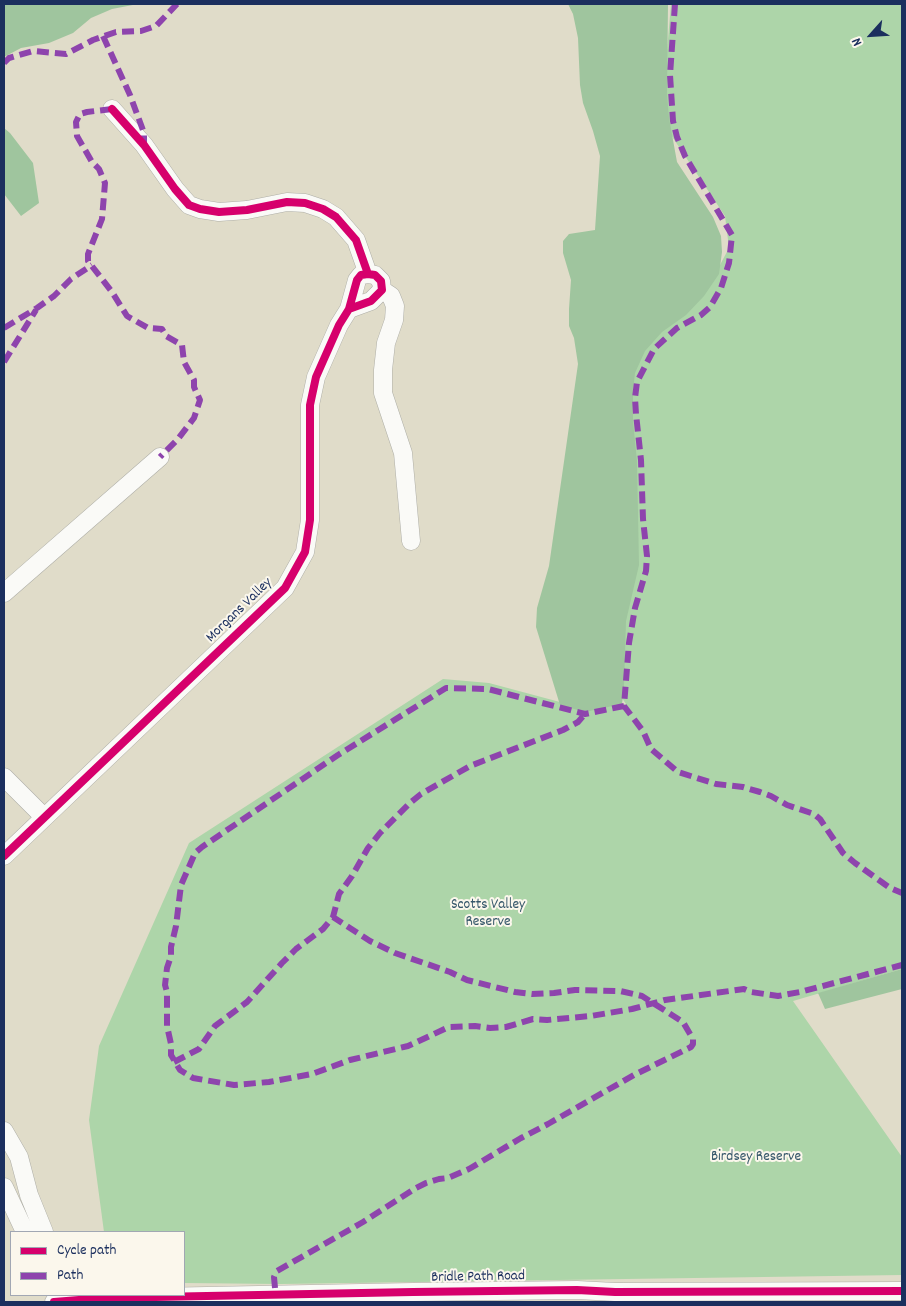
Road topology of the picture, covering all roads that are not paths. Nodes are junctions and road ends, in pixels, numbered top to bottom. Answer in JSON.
{"nodes":[{"id":1,"x":112,"y":108,"type":"dead end"},
{"id":2,"x":368,"y":274,"type":"junction"},
{"id":3,"x":382,"y":290,"type":"junction"},
{"id":4,"x":349,"y":309,"type":"junction"},
{"id":5,"x":160,"y":457,"type":"dead end"},
{"id":6,"x":411,"y":541,"type":"dead end"},
{"id":7,"x":4,"y":593,"type":"edge"},
{"id":8,"x":4,"y":777,"type":"edge"},
{"id":9,"x":44,"y":817,"type":"junction"},
{"id":10,"x":4,"y":856,"type":"edge"},
{"id":11,"x":4,"y":1131,"type":"edge"},
{"id":12,"x":4,"y":1187,"type":"edge"},
{"id":13,"x":25,"y":1231,"type":"edge"},
{"id":14,"x":44,"y":1231,"type":"edge"},
{"id":15,"x":902,"y":1291,"type":"edge"},
{"id":16,"x":582,"y":1296,"type":"edge"},
{"id":17,"x":620,"y":1297,"type":"edge"},
{"id":18,"x":737,"y":1297,"type":"edge"},
{"id":19,"x":58,"y":1298,"type":"edge"},
{"id":20,"x":104,"y":1300,"type":"edge"}],
"edges":[{"from":1,"to":2,"type":"street"},
{"from":2,"to":3,"type":"street"},
{"from":2,"to":4,"type":"street","name":"Morgans Valley"},
{"from":3,"to":4,"type":"street"},
{"from":3,"to":6,"type":"street"},
{"from":4,"to":9,"type":"street","name":"Morgans Valley"},
{"from":5,"to":7,"type":"street"},
{"from":8,"to":9,"type":"street"},
{"from":9,"to":10,"type":"street","name":"Morgans Valley"},
{"from":11,"to":14,"type":"street"},
{"from":12,"to":13,"type":"street"},
{"from":15,"to":18,"type":"street","name":"Bridle Path Road"},
{"from":16,"to":17,"type":"street","name":"Bridle Path Road"},
{"from":16,"to":20,"type":"street","name":"Bridle Path Road"},
{"from":17,"to":18,"type":"street","name":"Bridle Path Road"},
{"from":19,"to":20,"type":"street","name":"Bridle Path Road"}]}
